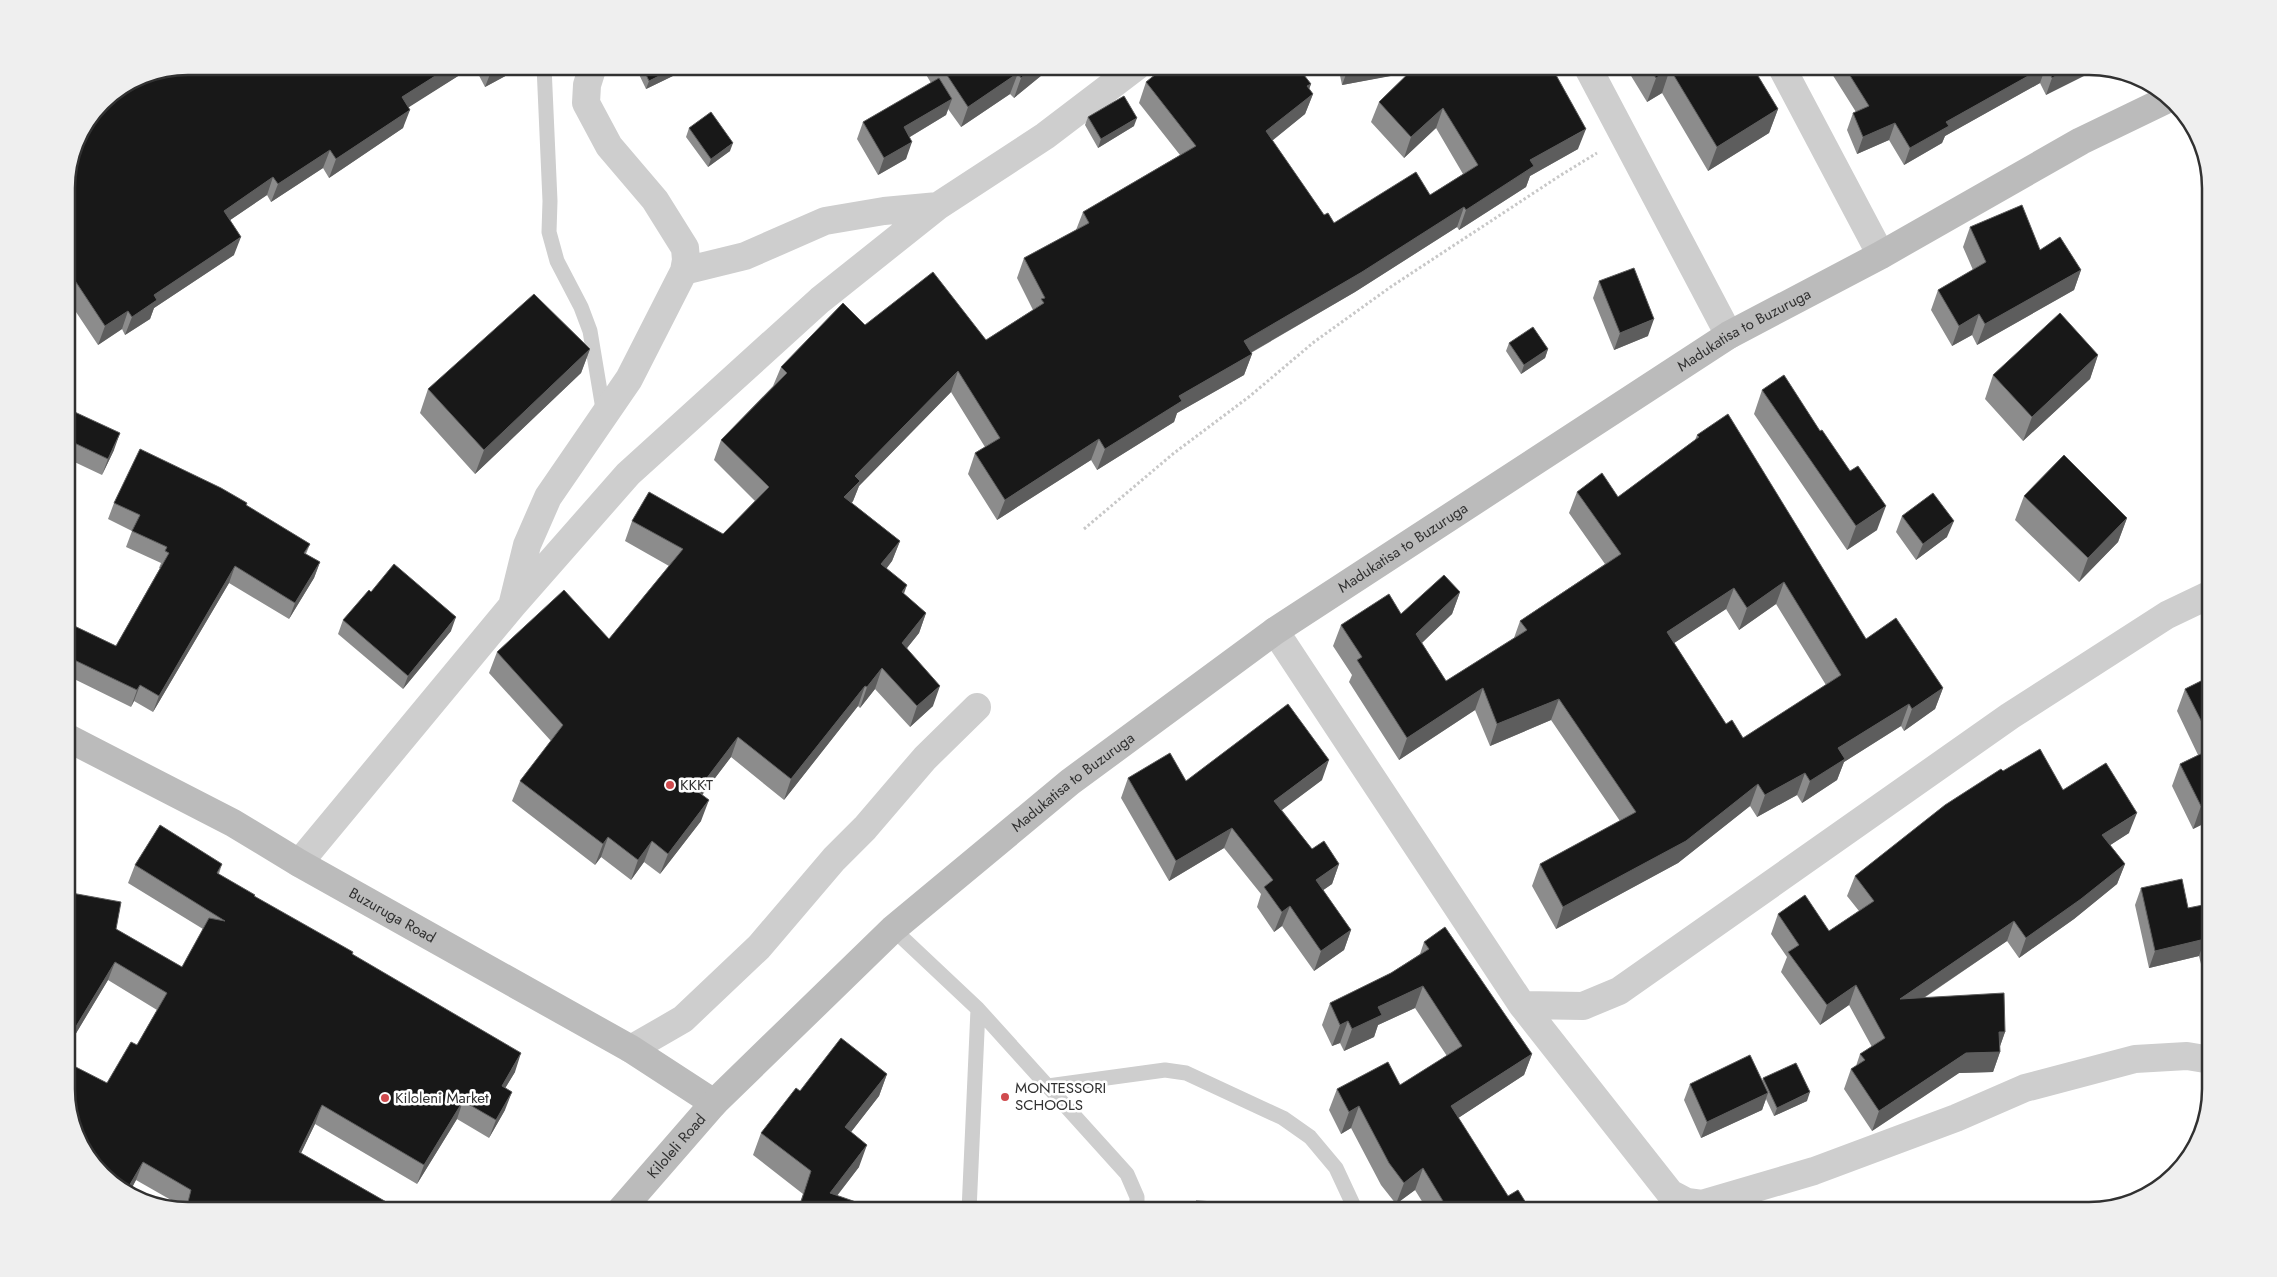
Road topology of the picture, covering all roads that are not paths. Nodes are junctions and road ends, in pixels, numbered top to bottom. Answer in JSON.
{"nodes":[{"id":1,"x":544,"y":75,"type":"edge"},
{"id":2,"x":591,"y":75,"type":"edge"},
{"id":3,"x":1125,"y":75,"type":"edge"},
{"id":4,"x":1592,"y":75,"type":"edge"},
{"id":5,"x":1786,"y":75,"type":"edge"},
{"id":6,"x":2162,"y":102,"type":"edge"},
{"id":7,"x":938,"y":206,"type":"junction"},
{"id":8,"x":1881,"y":256,"type":"junction"},
{"id":9,"x":684,"y":271,"type":"junction"},
{"id":10,"x":1729,"y":336,"type":"junction"},
{"id":11,"x":604,"y":417,"type":"junction"},
{"id":12,"x":2202,"y":598,"type":"edge"},
{"id":13,"x":512,"y":606,"type":"junction"},
{"id":14,"x":1275,"y":631,"type":"junction"},
{"id":15,"x":977,"y":707,"type":"dead end"},
{"id":16,"x":75,"y":741,"type":"edge"},
{"id":17,"x":299,"y":864,"type":"junction"},
{"id":18,"x":892,"y":929,"type":"junction"},
{"id":19,"x":1522,"y":1006,"type":"junction"},
{"id":20,"x":978,"y":1009,"type":"junction"},
{"id":21,"x":631,"y":1049,"type":"junction"},
{"id":22,"x":2202,"y":1059,"type":"edge"},
{"id":23,"x":1048,"y":1086,"type":"junction"},
{"id":24,"x":714,"y":1104,"type":"junction"},
{"id":25,"x":628,"y":1202,"type":"edge"},
{"id":26,"x":969,"y":1202,"type":"edge"},
{"id":27,"x":1136,"y":1202,"type":"edge"},
{"id":28,"x":1352,"y":1202,"type":"edge"},
{"id":29,"x":1687,"y":1202,"type":"edge"},
{"id":30,"x":1709,"y":1202,"type":"edge"}],
"edges":[{"from":1,"to":11,"type":"lane"},
{"from":2,"to":9,"type":"street"},
{"from":3,"to":7,"type":"street"},
{"from":4,"to":10,"type":"street"},
{"from":5,"to":8,"type":"street"},
{"from":6,"to":8,"type":"main road","name":"Madukatisa to Buzuruga"},
{"from":7,"to":9,"type":"street"},
{"from":7,"to":13,"type":"street"},
{"from":8,"to":10,"type":"main road","name":"Madukatisa to Buzuruga"},
{"from":9,"to":11,"type":"street"},
{"from":10,"to":14,"type":"main road","name":"Madukatisa to Buzuruga"},
{"from":11,"to":13,"type":"street"},
{"from":12,"to":19,"type":"street"},
{"from":13,"to":17,"type":"street"},
{"from":14,"to":18,"type":"main road","name":"Madukatisa to Buzuruga"},
{"from":14,"to":19,"type":"street"},
{"from":15,"to":21,"type":"street"},
{"from":16,"to":17,"type":"main road","name":"Buzuruga Road"},
{"from":17,"to":21,"type":"main road","name":"Buzuruga Road"},
{"from":18,"to":20,"type":"lane"},
{"from":18,"to":24,"type":"main road","name":"Madukatisa to Buzuruga"},
{"from":19,"to":29,"type":"street"},
{"from":20,"to":23,"type":"lane"},
{"from":20,"to":26,"type":"lane"},
{"from":21,"to":24,"type":"main road","name":"Buzuruga Road"},
{"from":22,"to":30,"type":"street"},
{"from":23,"to":27,"type":"lane"},
{"from":23,"to":28,"type":"lane"},
{"from":24,"to":25,"type":"main road","name":"Kiloleli Road"}]}
